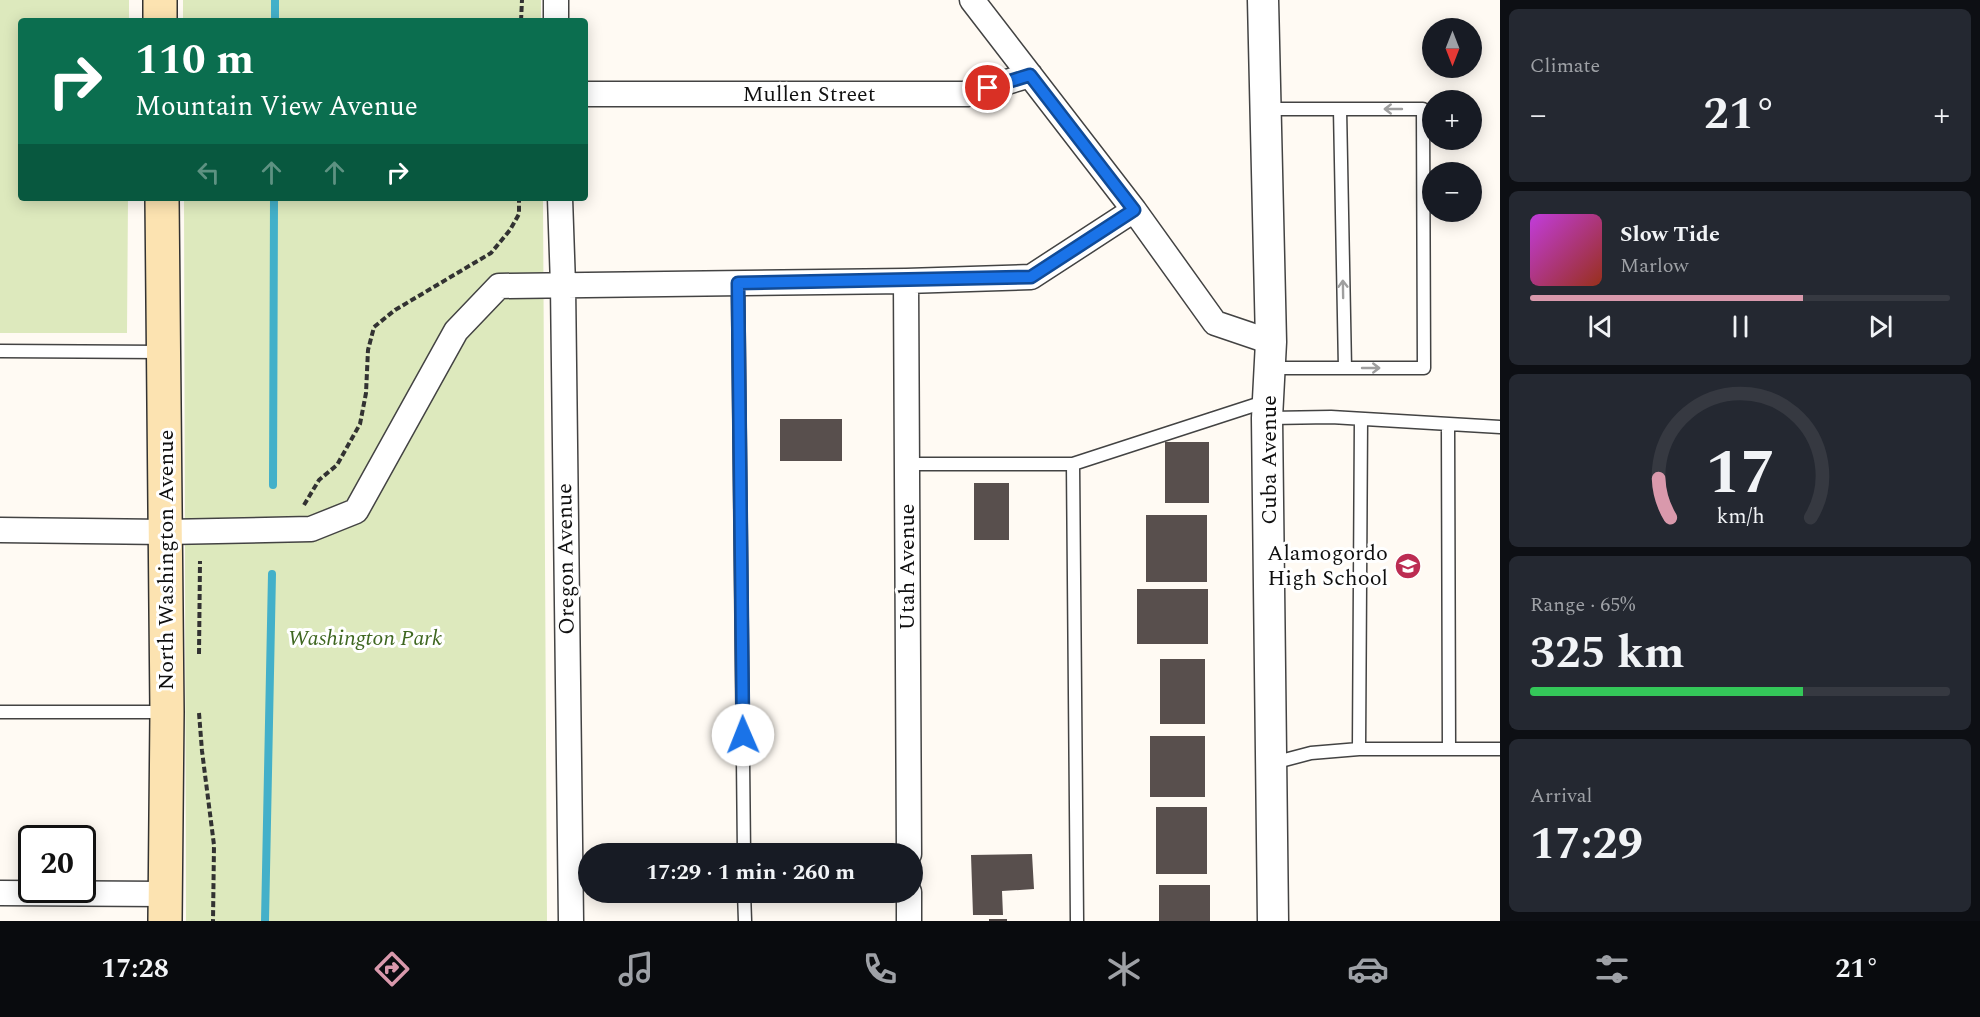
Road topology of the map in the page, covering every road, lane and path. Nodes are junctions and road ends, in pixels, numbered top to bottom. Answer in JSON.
{"nodes":[{"id":1,"x":160,"y":0,"type":"edge"},
{"id":2,"x":522,"y":0,"type":"edge"},
{"id":3,"x":556,"y":0,"type":"edge"},
{"id":4,"x":972,"y":0,"type":"edge"},
{"id":5,"x":1263,"y":0,"type":"edge"},
{"id":6,"x":160,"y":18,"type":"edge"},
{"id":7,"x":521,"y":18,"type":"edge"},
{"id":8,"x":556,"y":18,"type":"edge"},
{"id":9,"x":1030,"y":75,"type":"junction"},
{"id":10,"x":588,"y":94,"type":"edge"},
{"id":11,"x":1267,"y":109,"type":"junction"},
{"id":12,"x":1340,"y":109,"type":"junction"},
{"id":13,"x":162,"y":201,"type":"edge"},
{"id":14,"x":519,"y":201,"type":"edge"},
{"id":15,"x":560,"y":201,"type":"edge"},
{"id":16,"x":1134,"y":210,"type":"junction"},
{"id":17,"x":906,"y":281,"type":"junction"},
{"id":18,"x":738,"y":283,"type":"junction"},
{"id":19,"x":563,"y":285,"type":"junction"},
{"id":20,"x":0,"y":351,"type":"edge"},
{"id":21,"x":164,"y":352,"type":"junction"},
{"id":22,"x":1271,"y":355,"type":"junction"},
{"id":23,"x":1345,"y":368,"type":"junction"},
{"id":24,"x":1267,"y":409,"type":"junction"},
{"id":25,"x":1361,"y":419,"type":"junction"},
{"id":26,"x":1448,"y":425,"type":"junction"},
{"id":27,"x":1500,"y":427,"type":"edge"},
{"id":28,"x":907,"y":464,"type":"junction"},
{"id":29,"x":1073,"y":464,"type":"junction"},
{"id":30,"x":304,"y":505,"type":"dead end"},
{"id":31,"x":0,"y":530,"type":"edge"},
{"id":32,"x":166,"y":532,"type":"junction"},
{"id":33,"x":200,"y":561,"type":"dead end"},
{"id":34,"x":199,"y":655,"type":"dead end"},
{"id":35,"x":199,"y":711,"type":"dead end"},
{"id":36,"x":0,"y":712,"type":"edge"},
{"id":37,"x":167,"y":712,"type":"junction"},
{"id":38,"x":1500,"y":748,"type":"edge"},
{"id":39,"x":1359,"y":749,"type":"junction"},
{"id":40,"x":1449,"y":749,"type":"junction"},
{"id":41,"x":1271,"y":764,"type":"junction"},
{"id":42,"x":744,"y":843,"type":"edge"},
{"id":43,"x":909,"y":843,"type":"edge"},
{"id":44,"x":0,"y":893,"type":"edge"},
{"id":45,"x":744,"y":903,"type":"edge"},
{"id":46,"x":909,"y":903,"type":"edge"},
{"id":47,"x":165,"y":907,"type":"edge"},
{"id":48,"x":213,"y":921,"type":"edge"},
{"id":49,"x":571,"y":921,"type":"edge"},
{"id":50,"x":745,"y":921,"type":"edge"},
{"id":51,"x":909,"y":921,"type":"edge"},
{"id":52,"x":1077,"y":921,"type":"edge"},
{"id":53,"x":1273,"y":921,"type":"edge"}],
"edges":[{"from":1,"to":6,"type":"main road"},
{"from":2,"to":7,"type":"path"},
{"from":3,"to":8,"type":"street"},
{"from":4,"to":9,"type":"street"},
{"from":5,"to":11,"type":"street","name":"Cuba Avenue"},
{"from":9,"to":10,"type":"street","name":"Mullen Street"},
{"from":9,"to":16,"type":"street"},
{"from":11,"to":12,"type":"lane"},
{"from":11,"to":22,"type":"street","name":"Cuba Avenue"},
{"from":23,"to":12,"type":"lane","one_way":true},
{"from":23,"to":12,"type":"lane","one_way":true},
{"from":13,"to":21,"type":"main road","name":"North Washington Avenue"},
{"from":14,"to":30,"type":"path"},
{"from":15,"to":19,"type":"street","name":"Oregon Avenue"},
{"from":16,"to":17,"type":"street"},
{"from":16,"to":22,"type":"street"},
{"from":17,"to":18,"type":"street"},
{"from":17,"to":28,"type":"street","name":"Utah Avenue"},
{"from":18,"to":19,"type":"street"},
{"from":18,"to":42,"type":"lane"},
{"from":19,"to":32,"type":"street"},
{"from":19,"to":49,"type":"street","name":"Oregon Avenue"},
{"from":20,"to":21,"type":"lane"},
{"from":21,"to":32,"type":"main road","name":"North Washington Avenue"},
{"from":22,"to":23,"type":"lane"},
{"from":22,"to":24,"type":"street","name":"Cuba Avenue"},
{"from":24,"to":25,"type":"lane"},
{"from":24,"to":29,"type":"lane"},
{"from":24,"to":41,"type":"street","name":"Cuba Avenue"},
{"from":25,"to":26,"type":"lane"},
{"from":25,"to":39,"type":"lane"},
{"from":26,"to":27,"type":"lane"},
{"from":26,"to":40,"type":"lane"},
{"from":28,"to":29,"type":"lane"},
{"from":28,"to":43,"type":"street","name":"Utah Avenue"},
{"from":29,"to":52,"type":"lane"},
{"from":31,"to":32,"type":"street"},
{"from":32,"to":37,"type":"main road","name":"North Washington Avenue"},
{"from":33,"to":34,"type":"path"},
{"from":35,"to":48,"type":"path"},
{"from":36,"to":37,"type":"lane"},
{"from":37,"to":47,"type":"main road","name":"North Washington Avenue"},
{"from":38,"to":40,"type":"lane"},
{"from":39,"to":40,"type":"lane"},
{"from":39,"to":41,"type":"lane"},
{"from":41,"to":53,"type":"street","name":"Cuba Avenue"},
{"from":44,"to":47,"type":"street"},
{"from":45,"to":50,"type":"lane"},
{"from":46,"to":51,"type":"street"}]}
